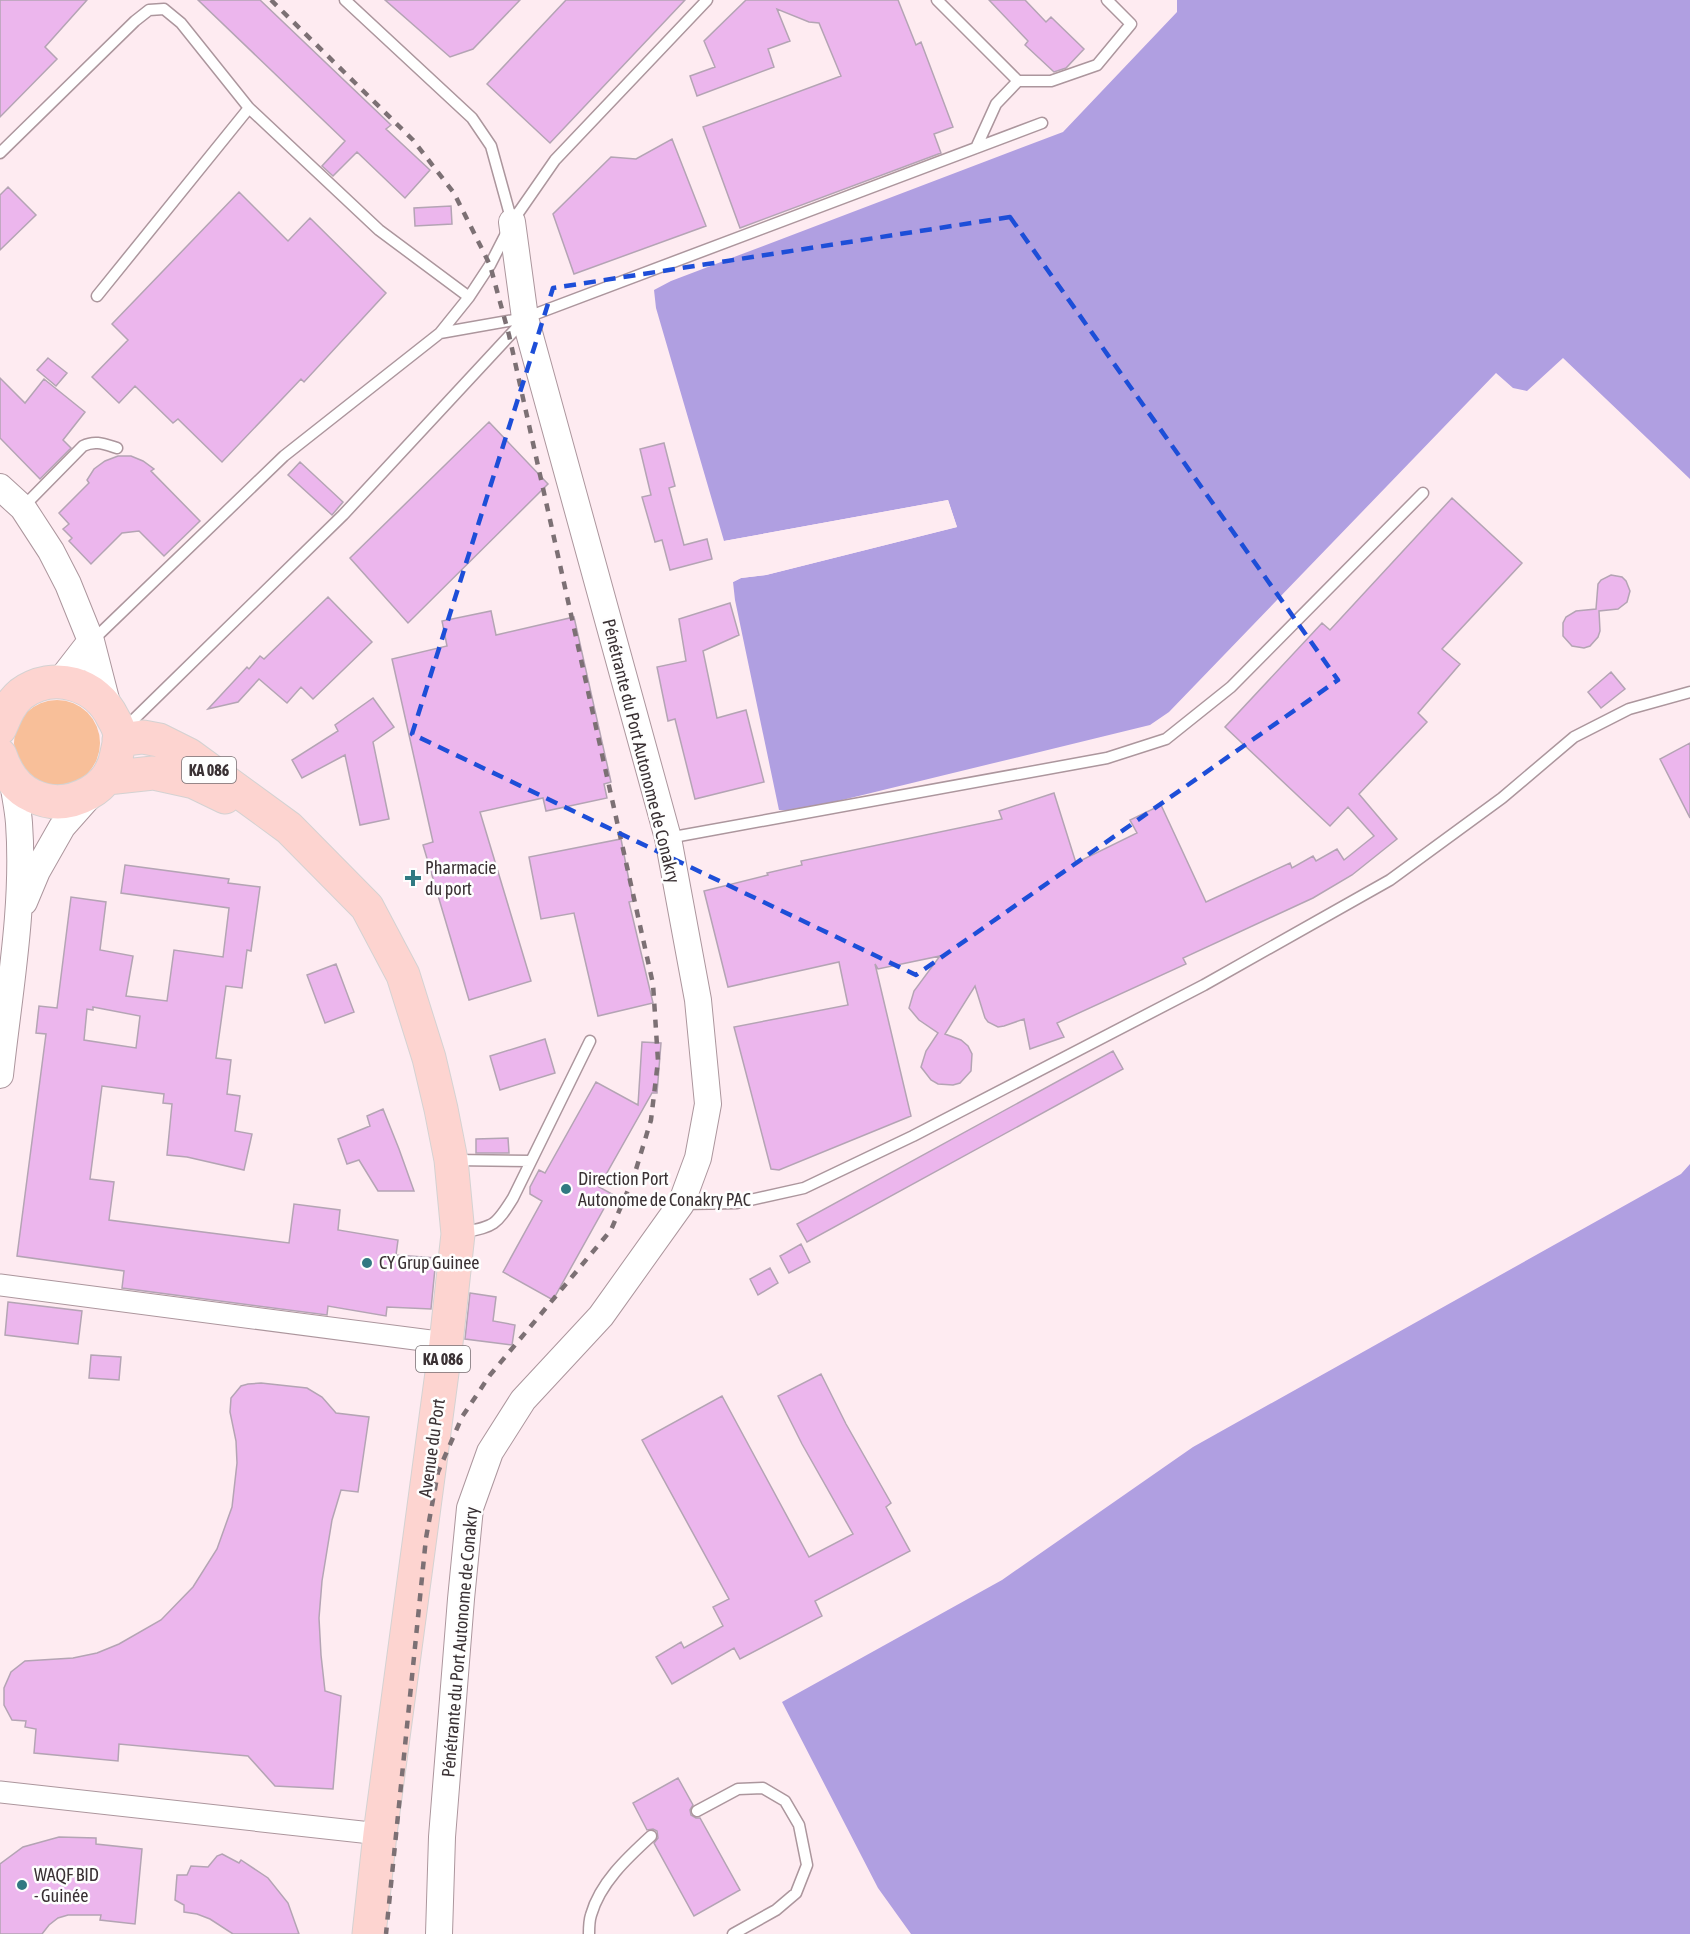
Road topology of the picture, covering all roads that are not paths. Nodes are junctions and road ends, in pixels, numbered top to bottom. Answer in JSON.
{"nodes":[{"id":1,"x":345,"y":0,"type":"edge"},
{"id":2,"x":706,"y":0,"type":"edge"},
{"id":3,"x":937,"y":0,"type":"edge"},
{"id":4,"x":1107,"y":0,"type":"edge"},
{"id":5,"x":1018,"y":81,"type":"junction"},
{"id":6,"x":249,"y":108,"type":"junction"},
{"id":7,"x":1042,"y":123,"type":"dead end"},
{"id":8,"x":976,"y":148,"type":"junction"},
{"id":9,"x":0,"y":153,"type":"edge"},
{"id":10,"x":512,"y":222,"type":"junction"},
{"id":11,"x":97,"y":296,"type":"dead end"},
{"id":12,"x":469,"y":297,"type":"junction"},
{"id":13,"x":525,"y":318,"type":"junction"},
{"id":14,"x":440,"y":333,"type":"junction"},
{"id":15,"x":117,"y":448,"type":"dead end"},
{"id":16,"x":0,"y":487,"type":"edge"},
{"id":17,"x":1423,"y":493,"type":"dead end"},
{"id":18,"x":23,"y":508,"type":"junction"},
{"id":19,"x":92,"y":641,"type":"junction"},
{"id":20,"x":60,"y":681,"type":"junction"},
{"id":21,"x":1690,"y":692,"type":"edge"},
{"id":22,"x":10,"y":699,"type":"edge"},
{"id":23,"x":116,"y":727,"type":"junction"},
{"id":24,"x":0,"y":728,"type":"edge"},
{"id":25,"x":4,"y":768,"type":"edge"},
{"id":26,"x":101,"y":784,"type":"junction"},
{"id":27,"x":289,"y":828,"type":"junction"},
{"id":28,"x":668,"y":838,"type":"junction"},
{"id":29,"x":17,"y":919,"type":"junction"},
{"id":30,"x":5,"y":987,"type":"edge"},
{"id":31,"x":590,"y":1041,"type":"dead end"},
{"id":32,"x":0,"y":1075,"type":"edge"},
{"id":33,"x":451,"y":1160,"type":"junction"},
{"id":34,"x":531,"y":1161,"type":"junction"},
{"id":35,"x":681,"y":1204,"type":"junction"},
{"id":36,"x":458,"y":1234,"type":"junction"},
{"id":37,"x":0,"y":1286,"type":"edge"},
{"id":38,"x":446,"y":1343,"type":"junction"},
{"id":39,"x":0,"y":1792,"type":"edge"},
{"id":40,"x":697,"y":1811,"type":"dead end"},
{"id":41,"x":380,"y":1834,"type":"junction"},
{"id":42,"x":651,"y":1836,"type":"dead end"},
{"id":43,"x":369,"y":1934,"type":"edge"},
{"id":44,"x":439,"y":1934,"type":"edge"},
{"id":45,"x":589,"y":1934,"type":"edge"},
{"id":46,"x":733,"y":1934,"type":"edge"}],
"edges":[{"from":1,"to":10,"type":"lane"},
{"from":2,"to":10,"type":"lane"},
{"from":3,"to":5,"type":"lane"},
{"from":4,"to":5,"type":"lane"},
{"from":5,"to":8,"type":"lane"},
{"from":6,"to":9,"type":"lane"},
{"from":6,"to":11,"type":"lane"},
{"from":6,"to":12,"type":"lane"},
{"from":7,"to":8,"type":"lane"},
{"from":8,"to":13,"type":"lane"},
{"from":10,"to":12,"type":"lane"},
{"from":10,"to":13,"type":"street","name":"Pénétrante du Port Autonome de Conakry"},
{"from":12,"to":14,"type":"lane"},
{"from":13,"to":14,"type":"lane"},
{"from":13,"to":23,"type":"lane"},
{"from":13,"to":28,"type":"street","name":"Pénétrante du Port Autonome de Conakry"},
{"from":14,"to":19,"type":"lane"},
{"from":15,"to":18,"type":"lane"},
{"from":16,"to":18,"type":"street"},
{"from":17,"to":28,"type":"lane"},
{"from":18,"to":19,"type":"street"},
{"from":19,"to":20,"type":"street"},
{"from":19,"to":23,"type":"street"},
{"from":20,"to":22,"type":"main road"},
{"from":20,"to":23,"type":"main road"},
{"from":21,"to":35,"type":"lane"},
{"from":22,"to":24,"type":"main road"},
{"from":23,"to":26,"type":"main road"},
{"from":23,"to":27,"type":"main road","name":"Avenue du Port","number":"KA 086"},
{"from":25,"to":26,"type":"main road","name":"Avenue du Port"},
{"from":25,"to":29,"type":"street"},
{"from":26,"to":27,"type":"main road","name":"Avenue du Port","number":"KA 086"},
{"from":26,"to":29,"type":"street"},
{"from":27,"to":33,"type":"main road","name":"Avenue du Port","number":"KA 086"},
{"from":28,"to":35,"type":"street","name":"Pénétrante du Port Autonome de Conakry"},
{"from":29,"to":30,"type":"street"},
{"from":30,"to":32,"type":"street"},
{"from":31,"to":34,"type":"lane"},
{"from":33,"to":34,"type":"lane"},
{"from":33,"to":36,"type":"main road","name":"Avenue du Port","number":"KA 086"},
{"from":34,"to":36,"type":"lane"},
{"from":35,"to":44,"type":"street","name":"Pénétrante du Port Autonome de Conakry"},
{"from":36,"to":38,"type":"main road","name":"Avenue du Port","number":"KA 086"},
{"from":37,"to":38,"type":"street"},
{"from":38,"to":41,"type":"main road","name":"Avenue du Port","number":"KA 086"},
{"from":39,"to":41,"type":"street"},
{"from":40,"to":46,"type":"lane"},
{"from":41,"to":43,"type":"main road","name":"Avenue du Port","number":"KA 086"},
{"from":42,"to":45,"type":"lane"}]}
